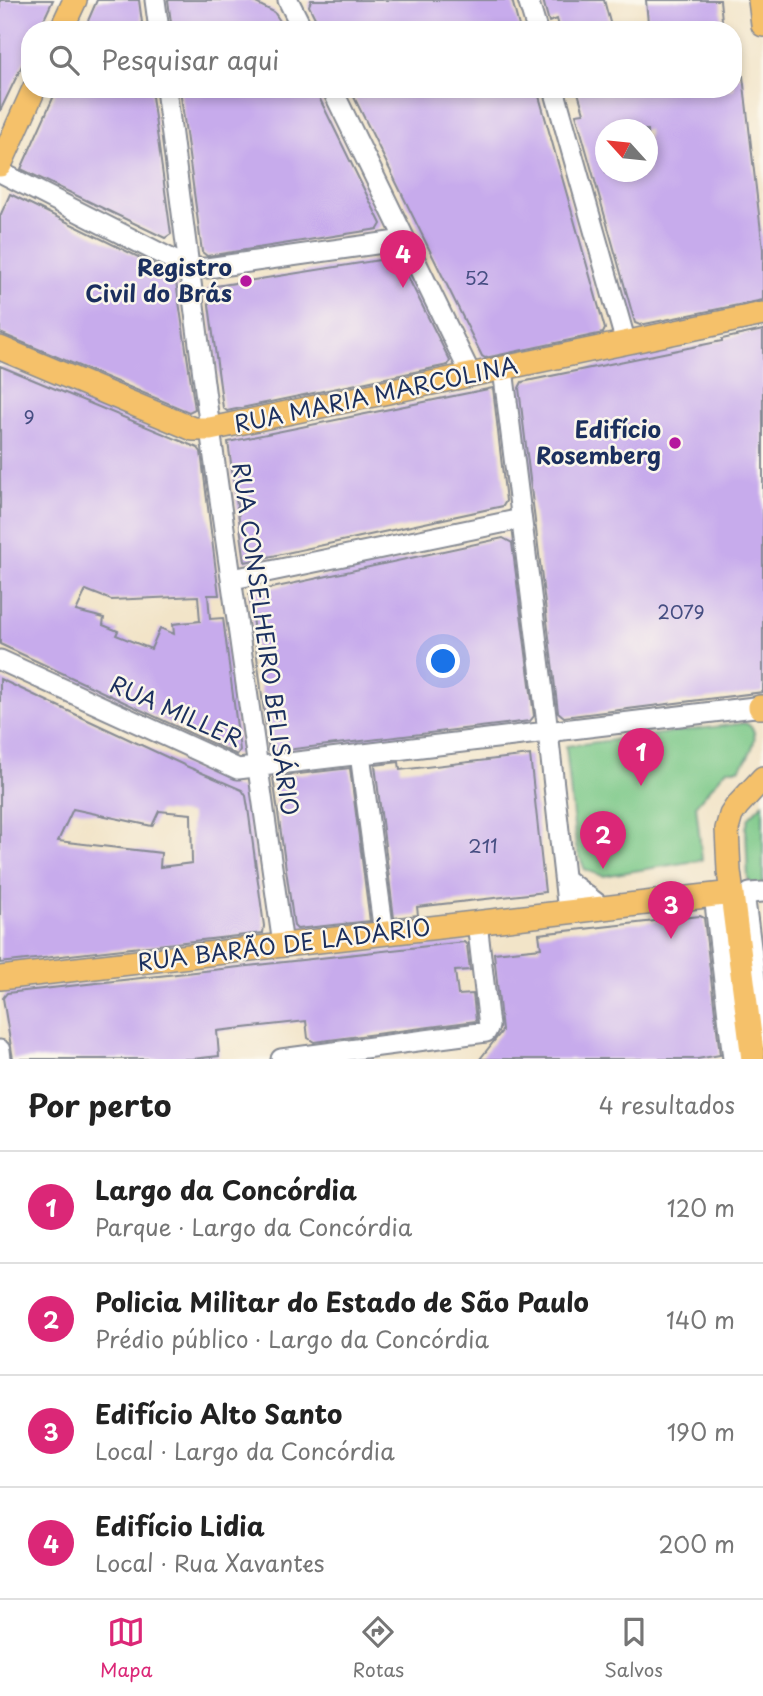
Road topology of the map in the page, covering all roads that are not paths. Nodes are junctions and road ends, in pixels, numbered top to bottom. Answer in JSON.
{"nodes":[{"id":1,"x":75,"y":0,"type":"edge"},
{"id":2,"x":155,"y":0,"type":"edge"},
{"id":3,"x":288,"y":0,"type":"edge"},
{"id":4,"x":528,"y":0,"type":"edge"},
{"id":5,"x":760,"y":0,"type":"edge"},
{"id":6,"x":763,"y":19,"type":"edge"},
{"id":7,"x":65,"y":21,"type":"edge"},
{"id":8,"x":158,"y":21,"type":"edge"},
{"id":9,"x":298,"y":21,"type":"edge"},
{"id":10,"x":534,"y":21,"type":"edge"},
{"id":11,"x":763,"y":25,"type":"edge"},
{"id":12,"x":30,"y":98,"type":"edge"},
{"id":13,"x":167,"y":98,"type":"edge"},
{"id":14,"x":336,"y":98,"type":"edge"},
{"id":15,"x":557,"y":98,"type":"edge"},
{"id":16,"x":0,"y":165,"type":"edge"},
{"id":17,"x":0,"y":173,"type":"edge"},
{"id":18,"x":404,"y":240,"type":"junction"},
{"id":19,"x":189,"y":268,"type":"junction"},
{"id":20,"x":763,"y":314,"type":"edge"},
{"id":21,"x":626,"y":343,"type":"junction"},
{"id":22,"x":0,"y":348,"type":"edge"},
{"id":23,"x":503,"y":369,"type":"junction"},
{"id":24,"x":471,"y":375,"type":"junction"},
{"id":25,"x":211,"y":429,"type":"junction"},
{"id":26,"x":521,"y":519,"type":"junction"},
{"id":27,"x":233,"y":579,"type":"junction"},
{"id":28,"x":0,"y":660,"type":"edge"},
{"id":29,"x":762,"y":707,"type":"edge"},
{"id":30,"x":548,"y":732,"type":"junction"},
{"id":31,"x":360,"y":754,"type":"junction"},
{"id":32,"x":257,"y":766,"type":"junction"},
{"id":33,"x":763,"y":778,"type":"edge"},
{"id":34,"x":565,"y":879,"type":"junction"},
{"id":35,"x":738,"y":898,"type":"edge"},
{"id":36,"x":603,"y":908,"type":"junction"},
{"id":37,"x":568,"y":912,"type":"junction"},
{"id":38,"x":477,"y":922,"type":"junction"},
{"id":39,"x":384,"y":933,"type":"junction"},
{"id":40,"x":283,"y":945,"type":"junction"},
{"id":41,"x":0,"y":978,"type":"edge"},
{"id":42,"x":763,"y":1038,"type":"edge"},
{"id":43,"x":0,"y":1049,"type":"edge"},
{"id":44,"x":1,"y":1059,"type":"edge"},
{"id":45,"x":281,"y":1059,"type":"edge"},
{"id":46,"x":733,"y":1059,"type":"edge"},
{"id":47,"x":753,"y":1059,"type":"edge"}],
"edges":[{"from":1,"to":7,"type":"main road"},
{"from":2,"to":8,"type":"street"},
{"from":3,"to":9,"type":"street"},
{"from":4,"to":10,"type":"street"},
{"from":5,"to":6,"type":"main road"},
{"from":6,"to":11,"type":"main road"},
{"from":12,"to":16,"type":"main road"},
{"from":13,"to":19,"type":"street","name":"RUA CONSELHEIRO BELISÁRIO"},
{"from":14,"to":18,"type":"street"},
{"from":15,"to":21,"type":"street"},
{"from":17,"to":19,"type":"street"},
{"from":18,"to":19,"type":"street"},
{"from":18,"to":24,"type":"street"},
{"from":19,"to":25,"type":"street","name":"RUA CONSELHEIRO BELISÁRIO"},
{"from":20,"to":21,"type":"main road","name":"RUA MARIA MARCOLINA"},
{"from":21,"to":23,"type":"main road","name":"RUA MARIA MARCOLINA"},
{"from":22,"to":25,"type":"main road","name":"RUA MARIA MARCOLINA"},
{"from":23,"to":24,"type":"main road","name":"RUA MARIA MARCOLINA"},
{"from":23,"to":26,"type":"street"},
{"from":24,"to":25,"type":"main road","name":"RUA MARIA MARCOLINA"},
{"from":25,"to":27,"type":"street","name":"RUA CONSELHEIRO BELISÁRIO"},
{"from":26,"to":27,"type":"street"},
{"from":26,"to":30,"type":"street"},
{"from":27,"to":32,"type":"street","name":"RUA CONSELHEIRO BELISÁRIO"},
{"from":28,"to":32,"type":"street","name":"RUA MILLER"},
{"from":29,"to":30,"type":"street","name":"RUA MILLER"},
{"from":30,"to":31,"type":"street","name":"RUA MILLER"},
{"from":30,"to":34,"type":"street"},
{"from":31,"to":32,"type":"street","name":"RUA MILLER"},
{"from":31,"to":39,"type":"street"},
{"from":32,"to":40,"type":"street","name":"RUA CONSELHEIRO BELISÁRIO"},
{"from":33,"to":35,"type":"main road"},
{"from":34,"to":36,"type":"street"},
{"from":34,"to":37,"type":"street"},
{"from":35,"to":36,"type":"main road","name":"RUA BARÃO DE LADÁRIO"},
{"from":35,"to":42,"type":"street"},
{"from":35,"to":46,"type":"street"},
{"from":35,"to":47,"type":"main road"},
{"from":36,"to":37,"type":"main road","name":"RUA BARÃO DE LADÁRIO"},
{"from":37,"to":38,"type":"main road","name":"RUA BARÃO DE LADÁRIO"},
{"from":38,"to":39,"type":"main road","name":"RUA BARÃO DE LADÁRIO"},
{"from":38,"to":45,"type":"street"},
{"from":39,"to":40,"type":"main road","name":"RUA BARÃO DE LADÁRIO"},
{"from":40,"to":41,"type":"main road","name":"RUA BARÃO DE LADÁRIO"},
{"from":43,"to":44,"type":"street"}]}
